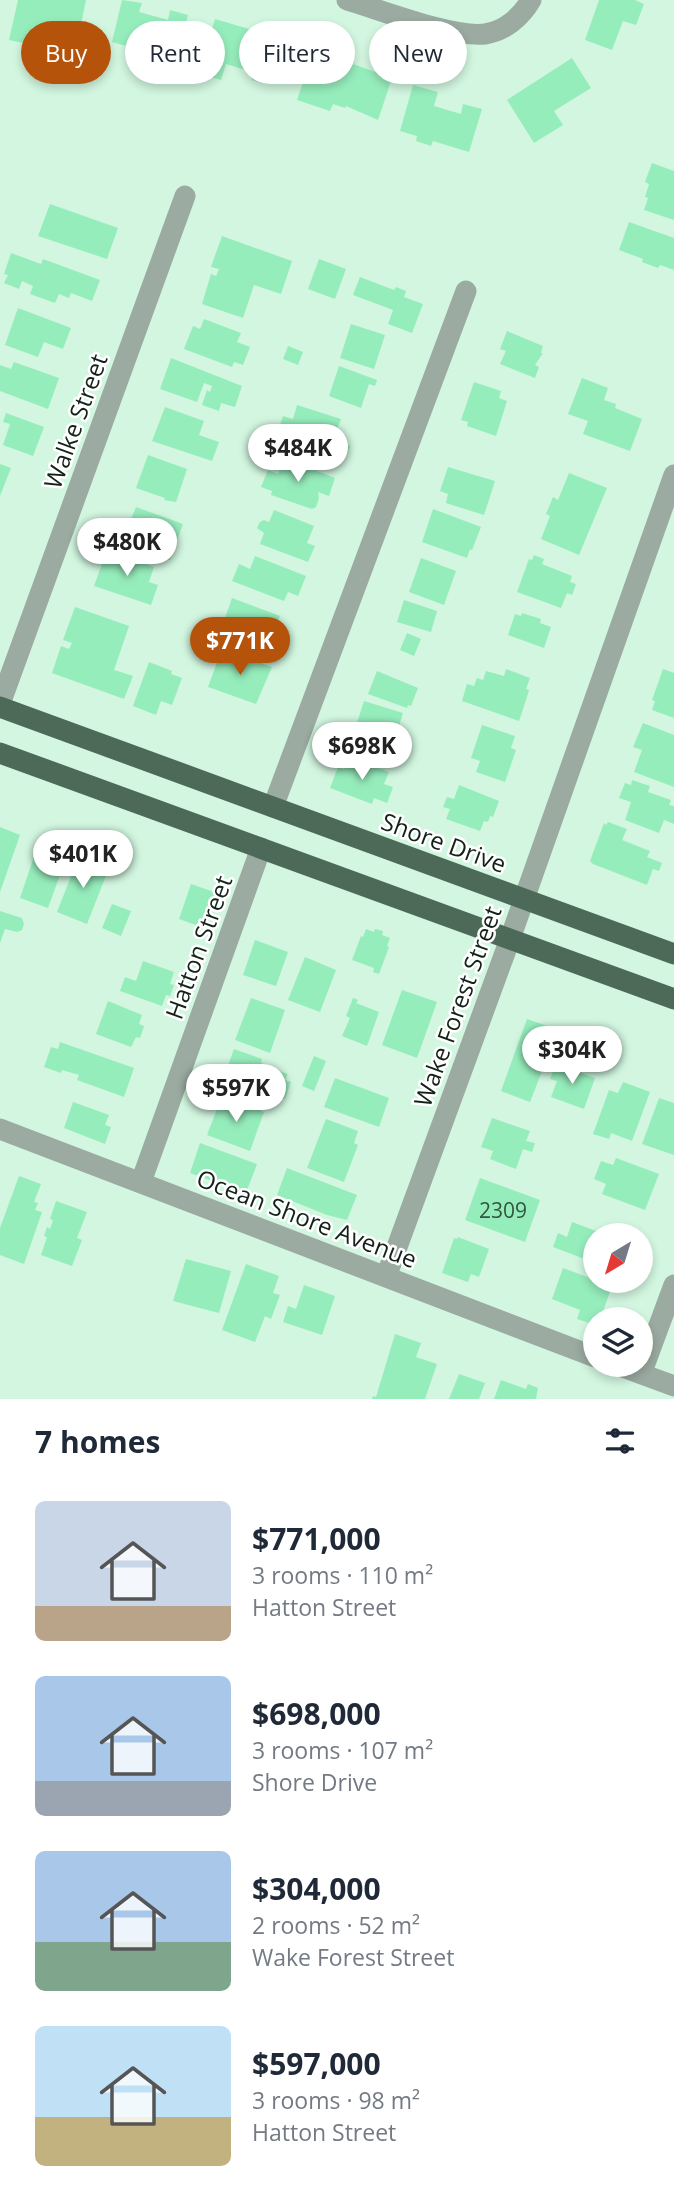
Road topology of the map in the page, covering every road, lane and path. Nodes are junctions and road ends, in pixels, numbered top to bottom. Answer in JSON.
{"nodes":[{"id":1,"x":347,"y":0,"type":"edge"},
{"id":2,"x":531,"y":0,"type":"edge"},
{"id":3,"x":185,"y":196,"type":"dead end"},
{"id":4,"x":466,"y":290,"type":"dead end"},
{"id":5,"x":674,"y":475,"type":"edge"},
{"id":6,"x":0,"y":705,"type":"edge"},
{"id":7,"x":0,"y":752,"type":"edge"},
{"id":8,"x":273,"y":807,"type":"junction"},
{"id":9,"x":261,"y":848,"type":"junction"},
{"id":10,"x":524,"y":899,"type":"junction"},
{"id":11,"x":510,"y":939,"type":"junction"},
{"id":12,"x":674,"y":954,"type":"edge"},
{"id":13,"x":674,"y":999,"type":"edge"},
{"id":14,"x":0,"y":1129,"type":"edge"},
{"id":15,"x":141,"y":1182,"type":"junction"},
{"id":16,"x":386,"y":1277,"type":"junction"},
{"id":17,"x":674,"y":1285,"type":"edge"},
{"id":18,"x":653,"y":1342,"type":"edge"},
{"id":19,"x":583,"y":1351,"type":"edge"},
{"id":20,"x":649,"y":1377,"type":"edge"},
{"id":21,"x":674,"y":1386,"type":"edge"}],
"edges":[{"from":1,"to":2,"type":"street"},
{"from":3,"to":6,"type":"street","name":"Walke Street"},
{"from":4,"to":8,"type":"street"},
{"from":5,"to":10,"type":"street","name":"Wake Forest Street"},
{"from":6,"to":8,"type":"highway","name":"Shore Drive"},
{"from":7,"to":9,"type":"highway"},
{"from":8,"to":10,"type":"highway","name":"Shore Drive"},
{"from":9,"to":11,"type":"highway"},
{"from":9,"to":15,"type":"street","name":"Hatton Street"},
{"from":10,"to":11,"type":"street","name":"Wake Forest Street"},
{"from":10,"to":12,"type":"highway","name":"Shore Drive"},
{"from":11,"to":13,"type":"highway"},
{"from":11,"to":16,"type":"street","name":"Wake Forest Street"},
{"from":14,"to":15,"type":"street","name":"Ocean Shore Avenue"},
{"from":15,"to":16,"type":"street","name":"Ocean Shore Avenue"},
{"from":16,"to":19,"type":"street","name":"Ocean Shore Avenue"},
{"from":17,"to":18,"type":"street"},
{"from":20,"to":21,"type":"street"}]}
